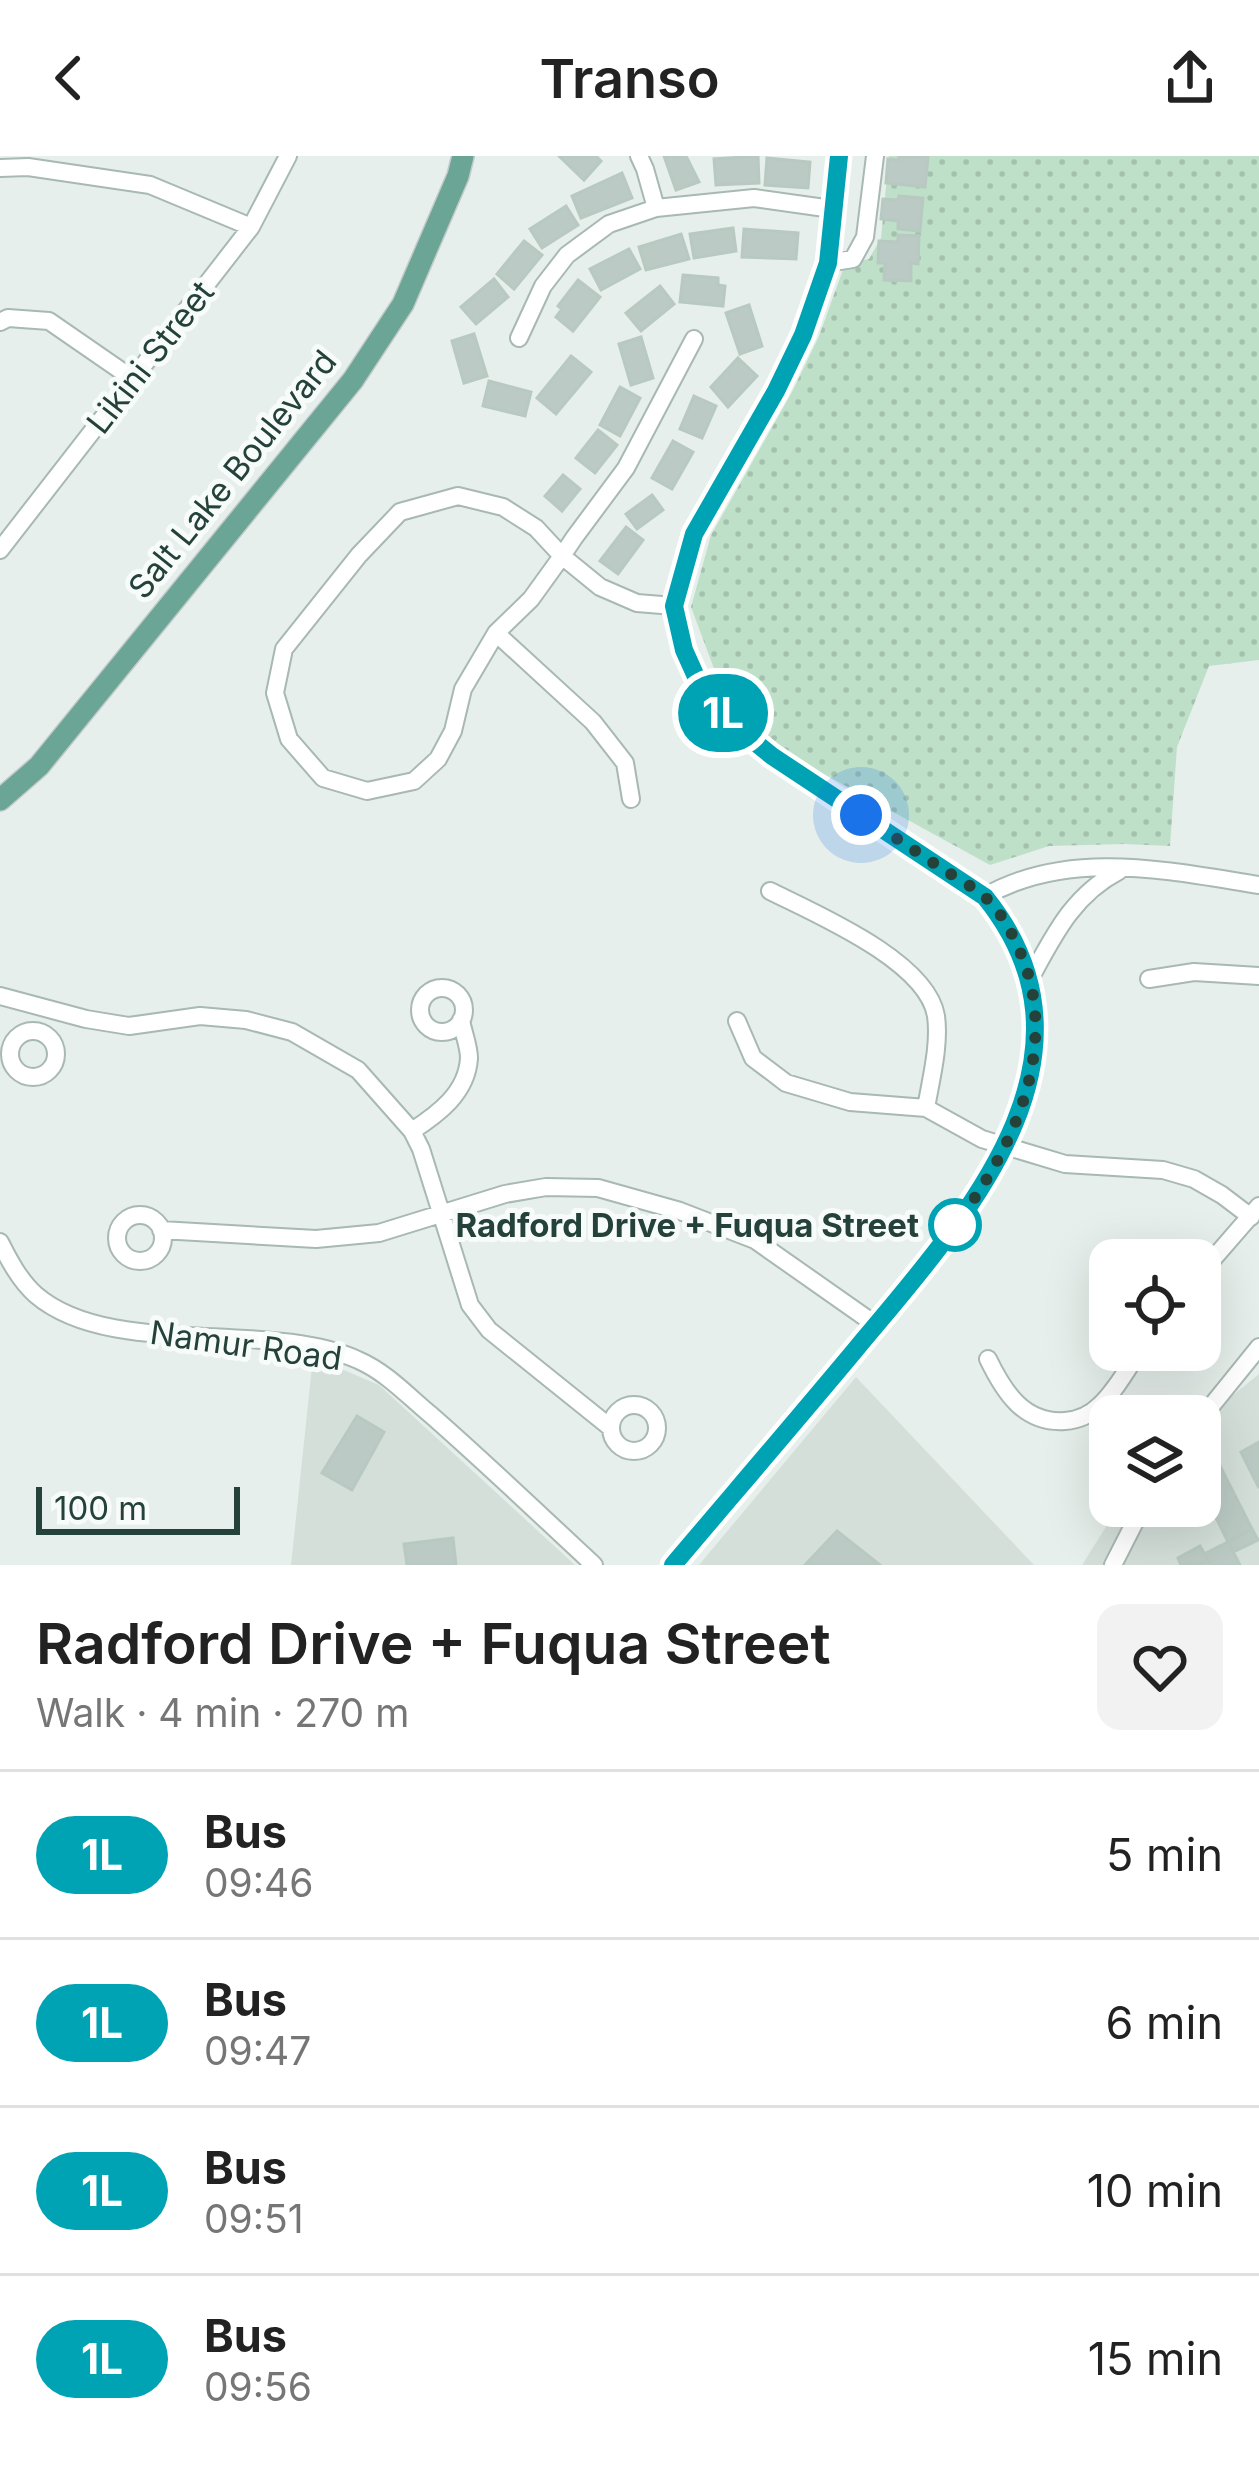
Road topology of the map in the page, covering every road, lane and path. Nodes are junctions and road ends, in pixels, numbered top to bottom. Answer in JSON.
{"nodes":[{"id":1,"x":288,"y":156,"type":"edge"},
{"id":2,"x":463,"y":156,"type":"edge"},
{"id":3,"x":639,"y":156,"type":"edge"},
{"id":4,"x":839,"y":156,"type":"edge"},
{"id":5,"x":875,"y":156,"type":"edge"},
{"id":6,"x":0,"y":168,"type":"edge"},
{"id":7,"x":656,"y":208,"type":"junction"},
{"id":8,"x":832,"y":209,"type":"junction"},
{"id":9,"x":251,"y":226,"type":"junction"},
{"id":10,"x":828,"y":263,"type":"junction"},
{"id":11,"x":0,"y":322,"type":"edge"},
{"id":12,"x":520,"y":338,"type":"dead end"},
{"id":13,"x":694,"y":339,"type":"dead end"},
{"id":14,"x":133,"y":379,"type":"junction"},
{"id":15,"x":0,"y":550,"type":"edge"},
{"id":16,"x":562,"y":556,"type":"junction"},
{"id":17,"x":674,"y":606,"type":"junction"},
{"id":18,"x":496,"y":633,"type":"junction"},
{"id":19,"x":631,"y":799,"type":"dead end"},
{"id":20,"x":0,"y":800,"type":"edge"},
{"id":21,"x":1125,"y":868,"type":"junction"},
{"id":22,"x":1259,"y":885,"type":"edge"},
{"id":23,"x":770,"y":891,"type":"dead end"},
{"id":24,"x":985,"y":897,"type":"junction"},
{"id":25,"x":1259,"y":976,"type":"edge"},
{"id":26,"x":1030,"y":979,"type":"junction"},
{"id":27,"x":1149,"y":979,"type":"dead end"},
{"id":28,"x":0,"y":996,"type":"edge"},
{"id":29,"x":44,"y":1007,"type":"junction"},
{"id":30,"x":461,"y":1020,"type":"dead end"},
{"id":31,"x":737,"y":1021,"type":"dead end"},
{"id":32,"x":38,"y":1032,"type":"dead end"},
{"id":33,"x":926,"y":1108,"type":"junction"},
{"id":34,"x":412,"y":1131,"type":"junction"},
{"id":35,"x":1006,"y":1146,"type":"junction"},
{"id":36,"x":1255,"y":1211,"type":"edge"},
{"id":37,"x":442,"y":1216,"type":"junction"},
{"id":38,"x":161,"y":1230,"type":"dead end"},
{"id":39,"x":0,"y":1242,"type":"edge"},
{"id":40,"x":1221,"y":1250,"type":"edge"},
{"id":41,"x":876,"y":1325,"type":"junction"},
{"id":42,"x":1259,"y":1347,"type":"edge"},
{"id":43,"x":988,"y":1359,"type":"dead end"},
{"id":44,"x":1125,"y":1371,"type":"edge"},
{"id":45,"x":1220,"y":1395,"type":"edge"},
{"id":46,"x":611,"y":1428,"type":"dead end"},
{"id":47,"x":1133,"y":1527,"type":"edge"},
{"id":48,"x":594,"y":1565,"type":"edge"},
{"id":49,"x":674,"y":1565,"type":"edge"},
{"id":50,"x":1113,"y":1565,"type":"edge"}],
"edges":[{"from":1,"to":9,"type":"street","name":"Likini Street"},
{"from":2,"to":20,"type":"main road","name":"Salt Lake Boulevard"},
{"from":3,"to":7,"type":"street"},
{"from":4,"to":8,"type":"street"},
{"from":5,"to":10,"type":"street"},
{"from":6,"to":9,"type":"street"},
{"from":7,"to":8,"type":"street"},
{"from":7,"to":12,"type":"street"},
{"from":8,"to":10,"type":"street"},
{"from":9,"to":14,"type":"street","name":"Likini Street"},
{"from":10,"to":17,"type":"street"},
{"from":11,"to":14,"type":"street"},
{"from":13,"to":16,"type":"street"},
{"from":14,"to":15,"type":"street","name":"Likini Street"},
{"from":16,"to":17,"type":"street"},
{"from":16,"to":18,"type":"street"},
{"from":16,"to":18,"type":"street"},
{"from":17,"to":24,"type":"street"},
{"from":18,"to":19,"type":"street"},
{"from":21,"to":22,"type":"street"},
{"from":21,"to":24,"type":"street"},
{"from":21,"to":26,"type":"street"},
{"from":23,"to":33,"type":"street"},
{"from":24,"to":26,"type":"street"},
{"from":25,"to":27,"type":"street"},
{"from":26,"to":35,"type":"street"},
{"from":28,"to":29,"type":"street"},
{"from":29,"to":32,"type":"street"},
{"from":29,"to":34,"type":"street"},
{"from":30,"to":34,"type":"street"},
{"from":31,"to":33,"type":"street"},
{"from":33,"to":35,"type":"street"},
{"from":34,"to":37,"type":"street"},
{"from":35,"to":36,"type":"street"},
{"from":35,"to":41,"type":"street"},
{"from":36,"to":40,"type":"street"},
{"from":37,"to":38,"type":"street"},
{"from":37,"to":41,"type":"street"},
{"from":37,"to":46,"type":"street"},
{"from":39,"to":48,"type":"street","name":"Namur Road"},
{"from":41,"to":49,"type":"street"},
{"from":42,"to":45,"type":"street"},
{"from":43,"to":44,"type":"street"},
{"from":47,"to":50,"type":"street"}]}
